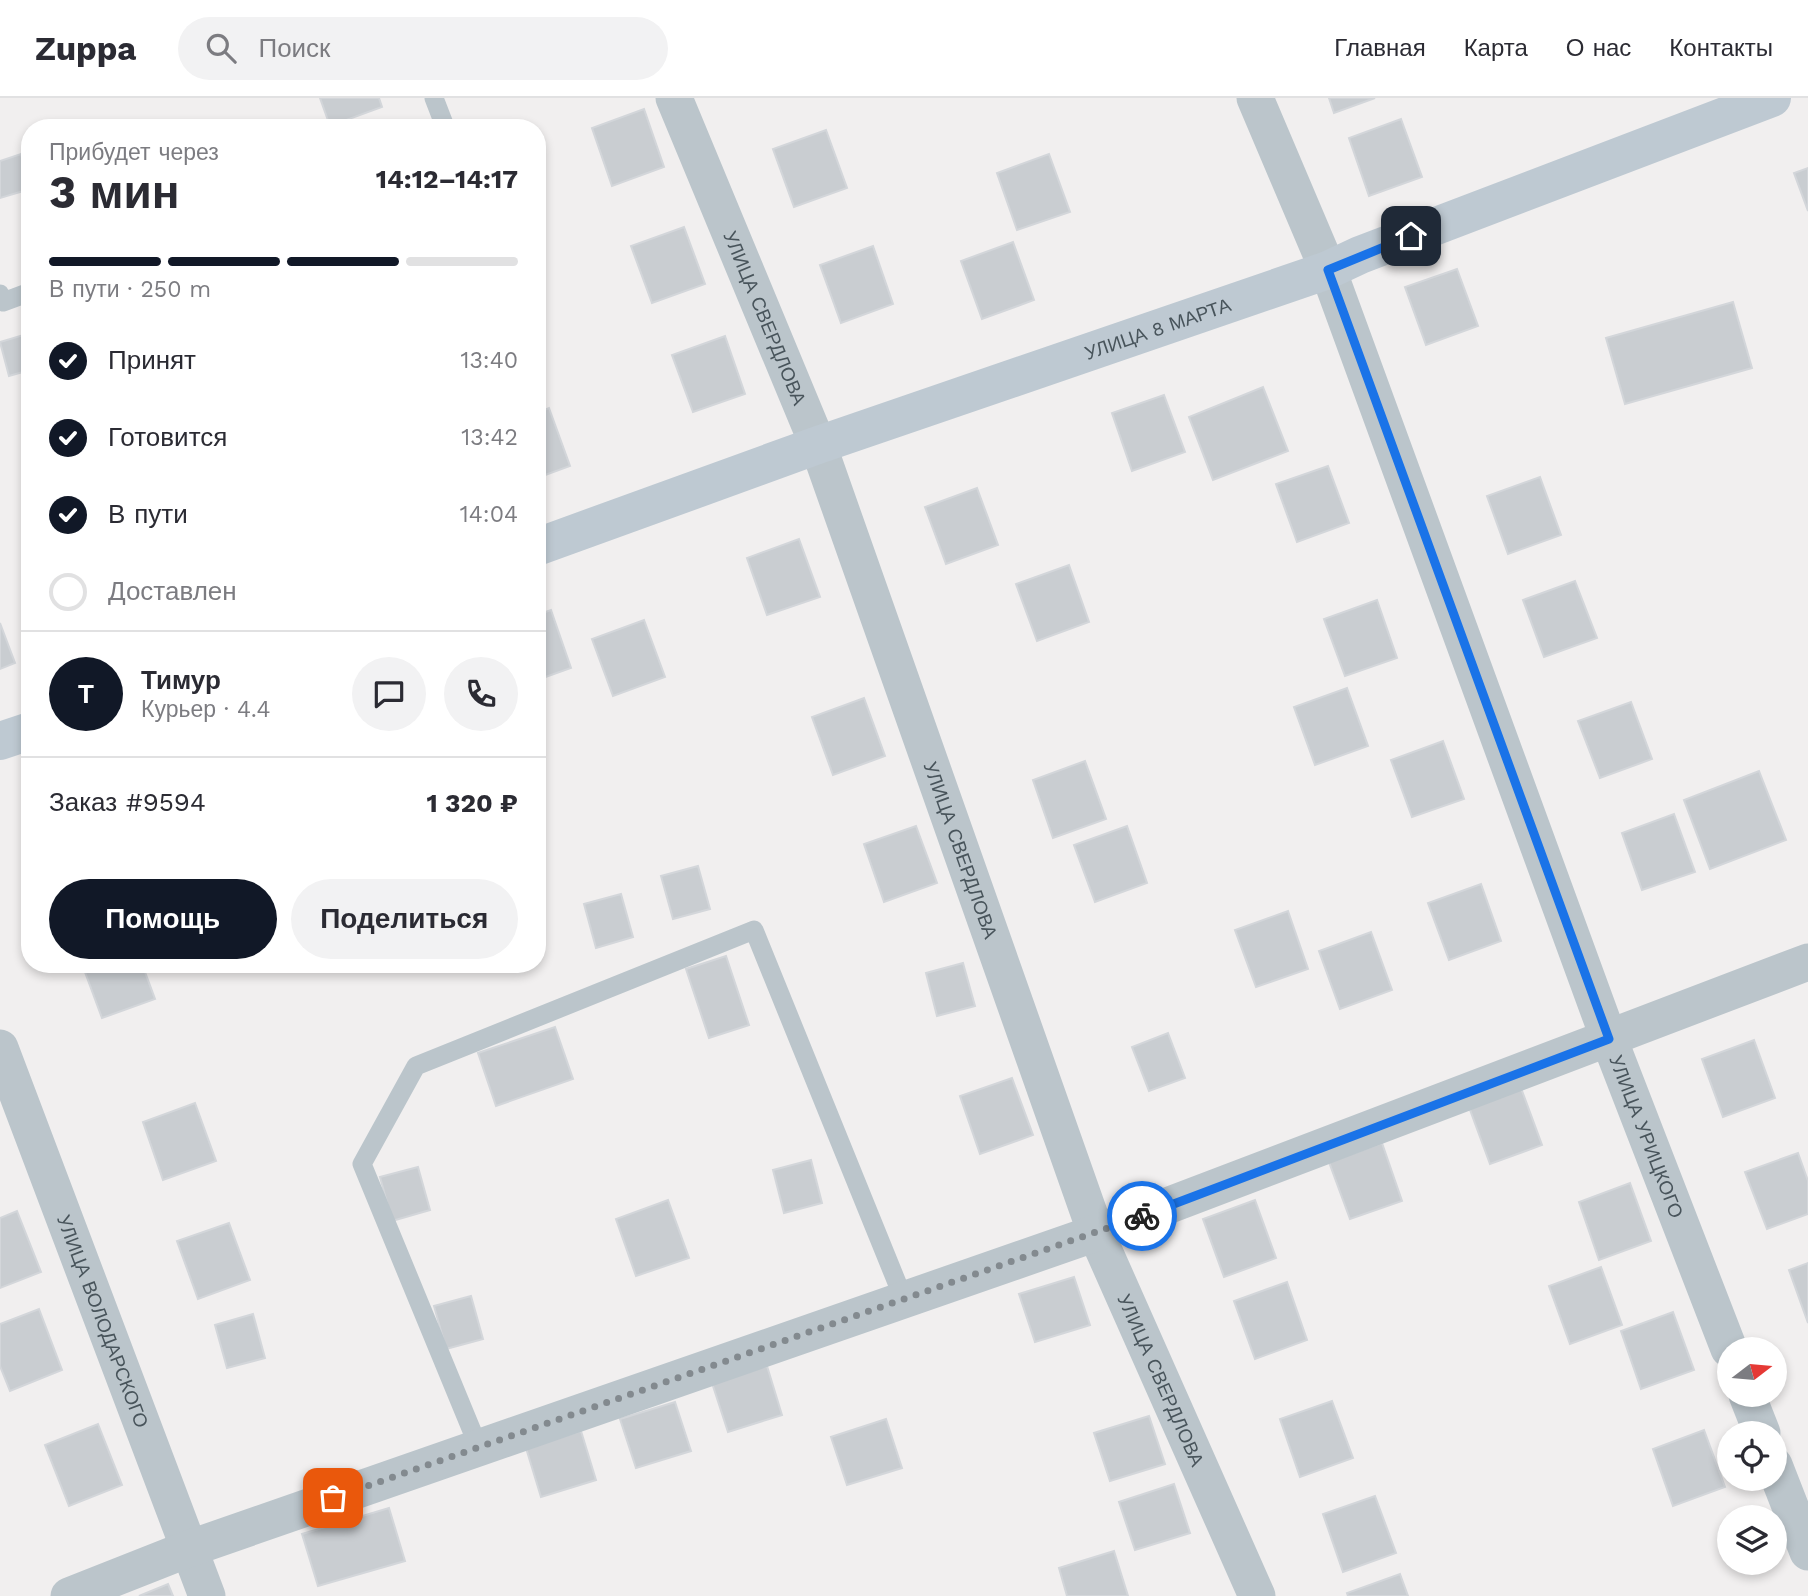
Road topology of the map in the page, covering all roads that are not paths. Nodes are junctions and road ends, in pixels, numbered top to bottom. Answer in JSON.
{"nodes":[{"id":1,"x":434,"y":98,"type":"edge"},
{"id":2,"x":674,"y":98,"type":"edge"},
{"id":3,"x":1255,"y":98,"type":"edge"},
{"id":4,"x":1772,"y":98,"type":"edge"},
{"id":5,"x":442,"y":119,"type":"edge"},
{"id":6,"x":1328,"y":270,"type":"junction"},
{"id":7,"x":0,"y":294,"type":"edge"},
{"id":8,"x":21,"y":295,"type":"edge"},
{"id":9,"x":818,"y":445,"type":"junction"},
{"id":10,"x":546,"y":544,"type":"edge"},
{"id":11,"x":21,"y":734,"type":"edge"},
{"id":12,"x":0,"y":741,"type":"edge"},
{"id":13,"x":1808,"y":962,"type":"edge"},
{"id":14,"x":1609,"y":1039,"type":"junction"},
{"id":15,"x":0,"y":1048,"type":"edge"},
{"id":16,"x":1096,"y":1233,"type":"junction"},
{"id":17,"x":904,"y":1300,"type":"junction"},
{"id":18,"x":1725,"y":1337,"type":"edge"},
{"id":19,"x":479,"y":1448,"type":"junction"},
{"id":20,"x":1784,"y":1491,"type":"edge"},
{"id":21,"x":188,"y":1549,"type":"junction"},
{"id":22,"x":1808,"y":1552,"type":"edge"},
{"id":23,"x":69,"y":1596,"type":"edge"},
{"id":24,"x":207,"y":1596,"type":"edge"},
{"id":25,"x":1257,"y":1596,"type":"edge"}],
"edges":[{"from":1,"to":5,"type":"lane"},
{"from":2,"to":9,"type":"street","name":"УЛИЦА СВЕРДЛОВА"},
{"from":3,"to":6,"type":"street","name":"УЛИЦА УРИЦКОГО"},
{"from":4,"to":6,"type":"main road","name":"УЛИЦА 8 МАРТА"},
{"from":6,"to":9,"type":"main road","name":"УЛИЦА 8 МАРТА"},
{"from":6,"to":14,"type":"street","name":"УЛИЦА УРИЦКОГО"},
{"from":7,"to":8,"type":"lane"},
{"from":9,"to":10,"type":"main road","name":"УЛИЦА 8 МАРТА"},
{"from":9,"to":16,"type":"street","name":"УЛИЦА СВЕРДЛОВА"},
{"from":11,"to":12,"type":"main road"},
{"from":13,"to":14,"type":"street"},
{"from":14,"to":16,"type":"street"},
{"from":14,"to":18,"type":"street","name":"УЛИЦА УРИЦКОГО"},
{"from":15,"to":21,"type":"street","name":"УЛИЦА ВОЛОДАРСКОГО"},
{"from":16,"to":17,"type":"street"},
{"from":16,"to":25,"type":"street","name":"УЛИЦА СВЕРДЛОВА"},
{"from":17,"to":19,"type":"street"},
{"from":17,"to":19,"type":"lane"},
{"from":19,"to":21,"type":"street"},
{"from":20,"to":22,"type":"street"},
{"from":21,"to":23,"type":"street"},
{"from":21,"to":24,"type":"street","name":"УЛИЦА ВОЛОДАРСКОГО"}]}
